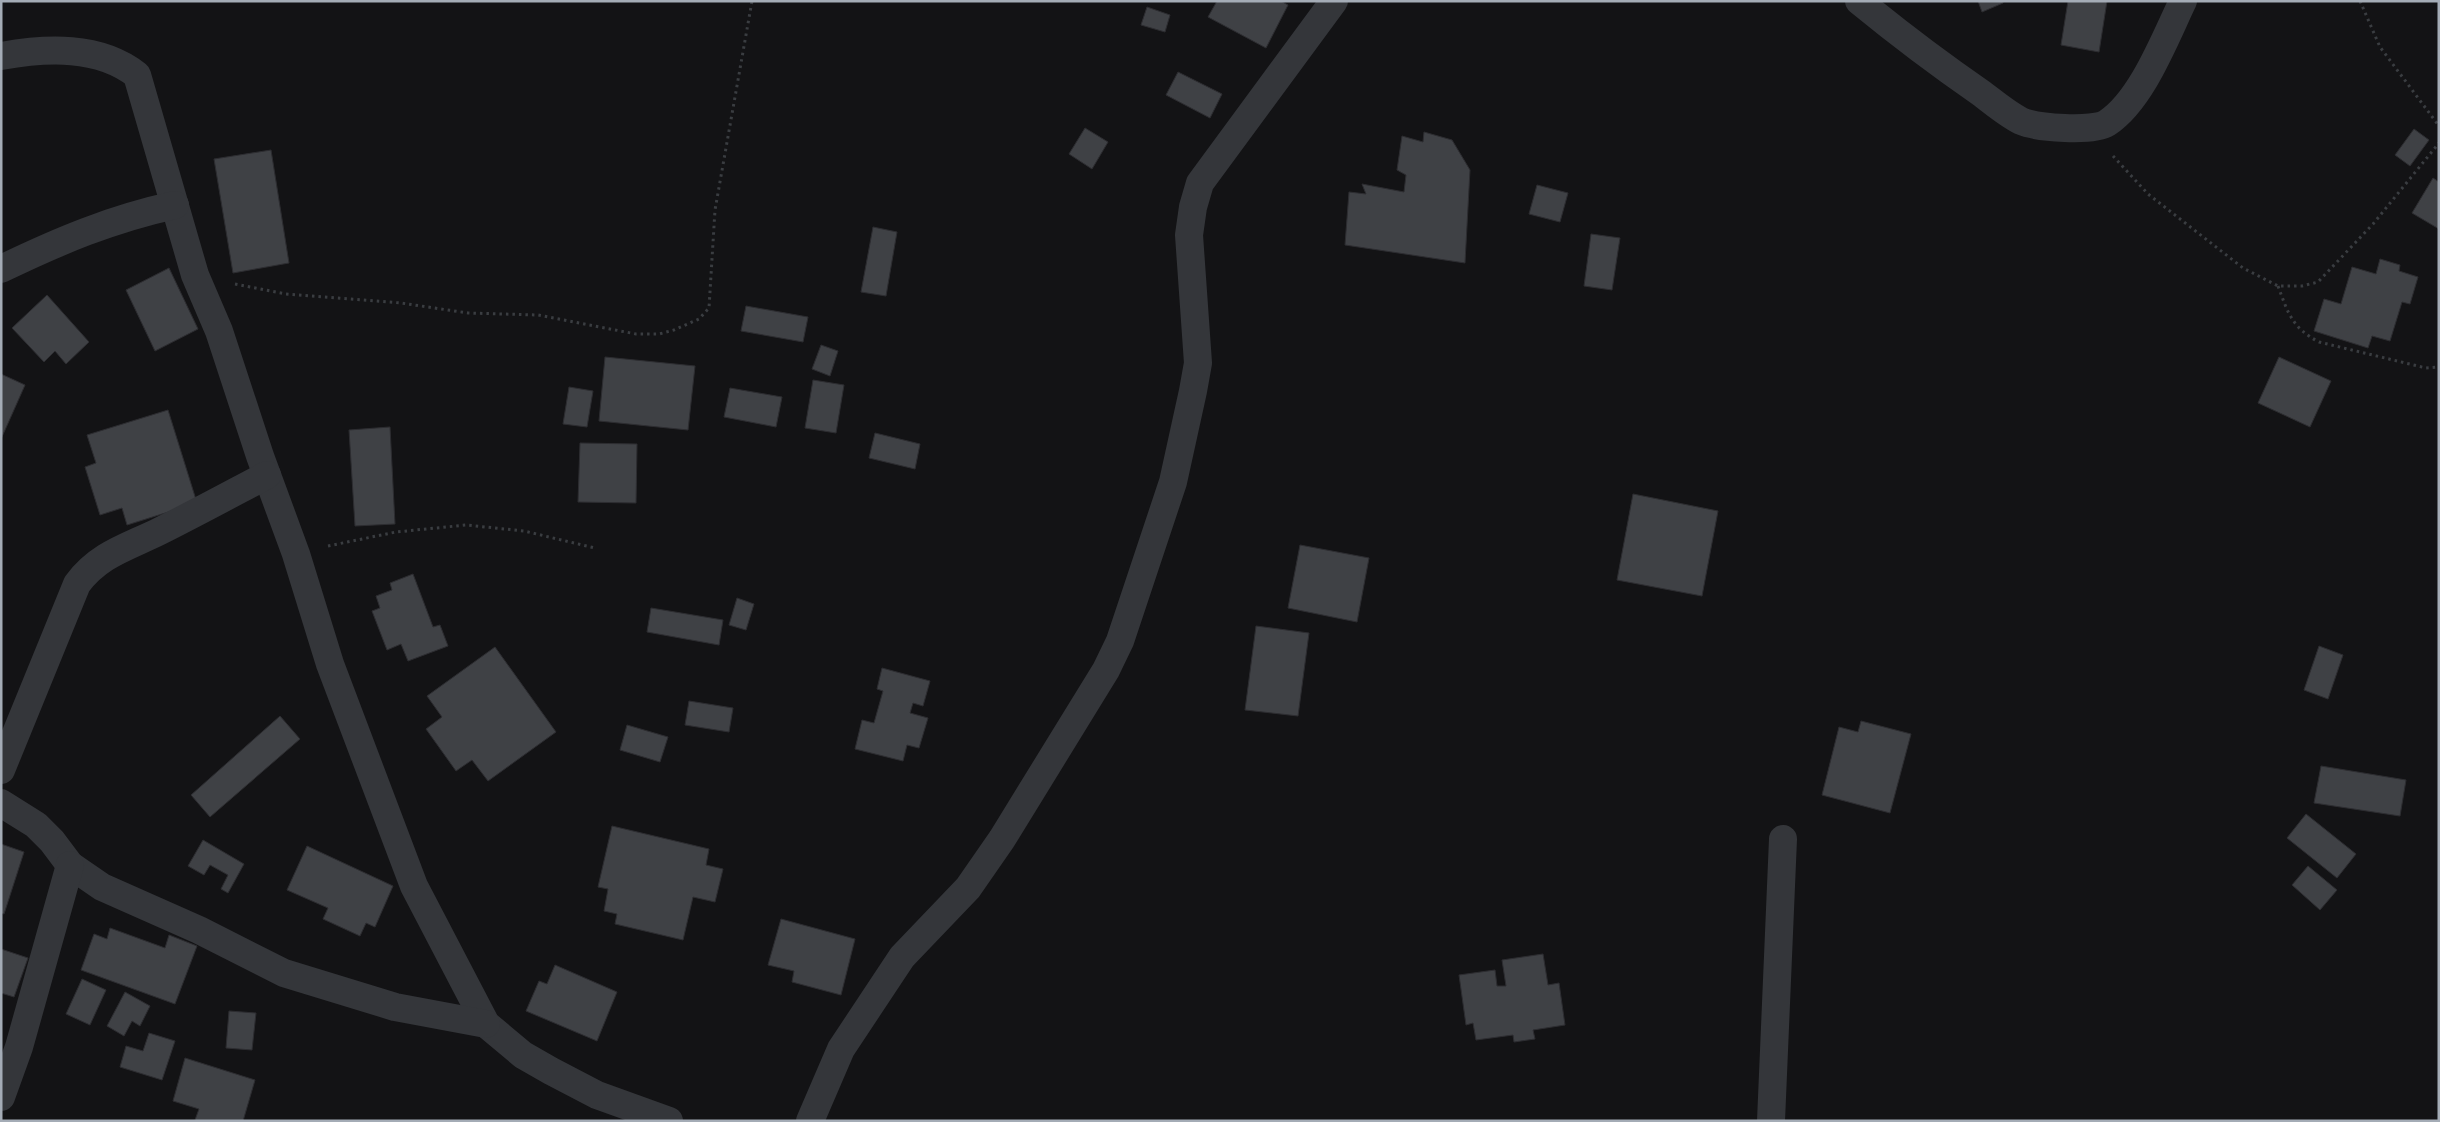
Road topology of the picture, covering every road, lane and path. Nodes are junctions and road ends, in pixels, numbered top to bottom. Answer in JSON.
{"nodes":[{"id":1,"x":752,"y":1,"type":"edge"},
{"id":2,"x":1334,"y":1,"type":"edge"},
{"id":3,"x":1859,"y":1,"type":"edge"},
{"id":4,"x":2183,"y":1,"type":"edge"},
{"id":5,"x":2360,"y":1,"type":"edge"},
{"id":6,"x":1,"y":56,"type":"edge"},
{"id":7,"x":2106,"y":124,"type":"junction"},
{"id":8,"x":2439,"y":126,"type":"edge"},
{"id":9,"x":2439,"y":143,"type":"edge"},
{"id":10,"x":175,"y":206,"type":"junction"},
{"id":11,"x":1,"y":269,"type":"edge"},
{"id":12,"x":195,"y":275,"type":"junction"},
{"id":13,"x":2278,"y":286,"type":"junction"},
{"id":14,"x":2439,"y":367,"type":"edge"},
{"id":15,"x":267,"y":475,"type":"junction"},
{"id":16,"x":595,"y":548,"type":"dead end"},
{"id":17,"x":296,"y":554,"type":"junction"},
{"id":18,"x":1,"y":770,"type":"edge"},
{"id":19,"x":1,"y":803,"type":"edge"},
{"id":20,"x":1784,"y":839,"type":"dead end"},
{"id":21,"x":70,"y":865,"type":"junction"},
{"id":22,"x":486,"y":1024,"type":"junction"},
{"id":23,"x":1,"y":1097,"type":"edge"},
{"id":24,"x":669,"y":1121,"type":"edge"},
{"id":25,"x":810,"y":1121,"type":"edge"},
{"id":26,"x":1771,"y":1121,"type":"edge"}],
"edges":[{"from":1,"to":12,"type":"path"},
{"from":2,"to":25,"type":"street"},
{"from":3,"to":7,"type":"street"},
{"from":4,"to":7,"type":"street"},
{"from":5,"to":8,"type":"path"},
{"from":6,"to":10,"type":"street"},
{"from":7,"to":13,"type":"path"},
{"from":9,"to":13,"type":"path"},
{"from":10,"to":11,"type":"street"},
{"from":10,"to":12,"type":"street"},
{"from":12,"to":15,"type":"street"},
{"from":13,"to":14,"type":"path"},
{"from":15,"to":17,"type":"street"},
{"from":15,"to":18,"type":"street"},
{"from":16,"to":17,"type":"path"},
{"from":17,"to":22,"type":"street"},
{"from":19,"to":21,"type":"street"},
{"from":20,"to":26,"type":"street"},
{"from":21,"to":22,"type":"street"},
{"from":21,"to":23,"type":"street"},
{"from":22,"to":24,"type":"street"}]}
